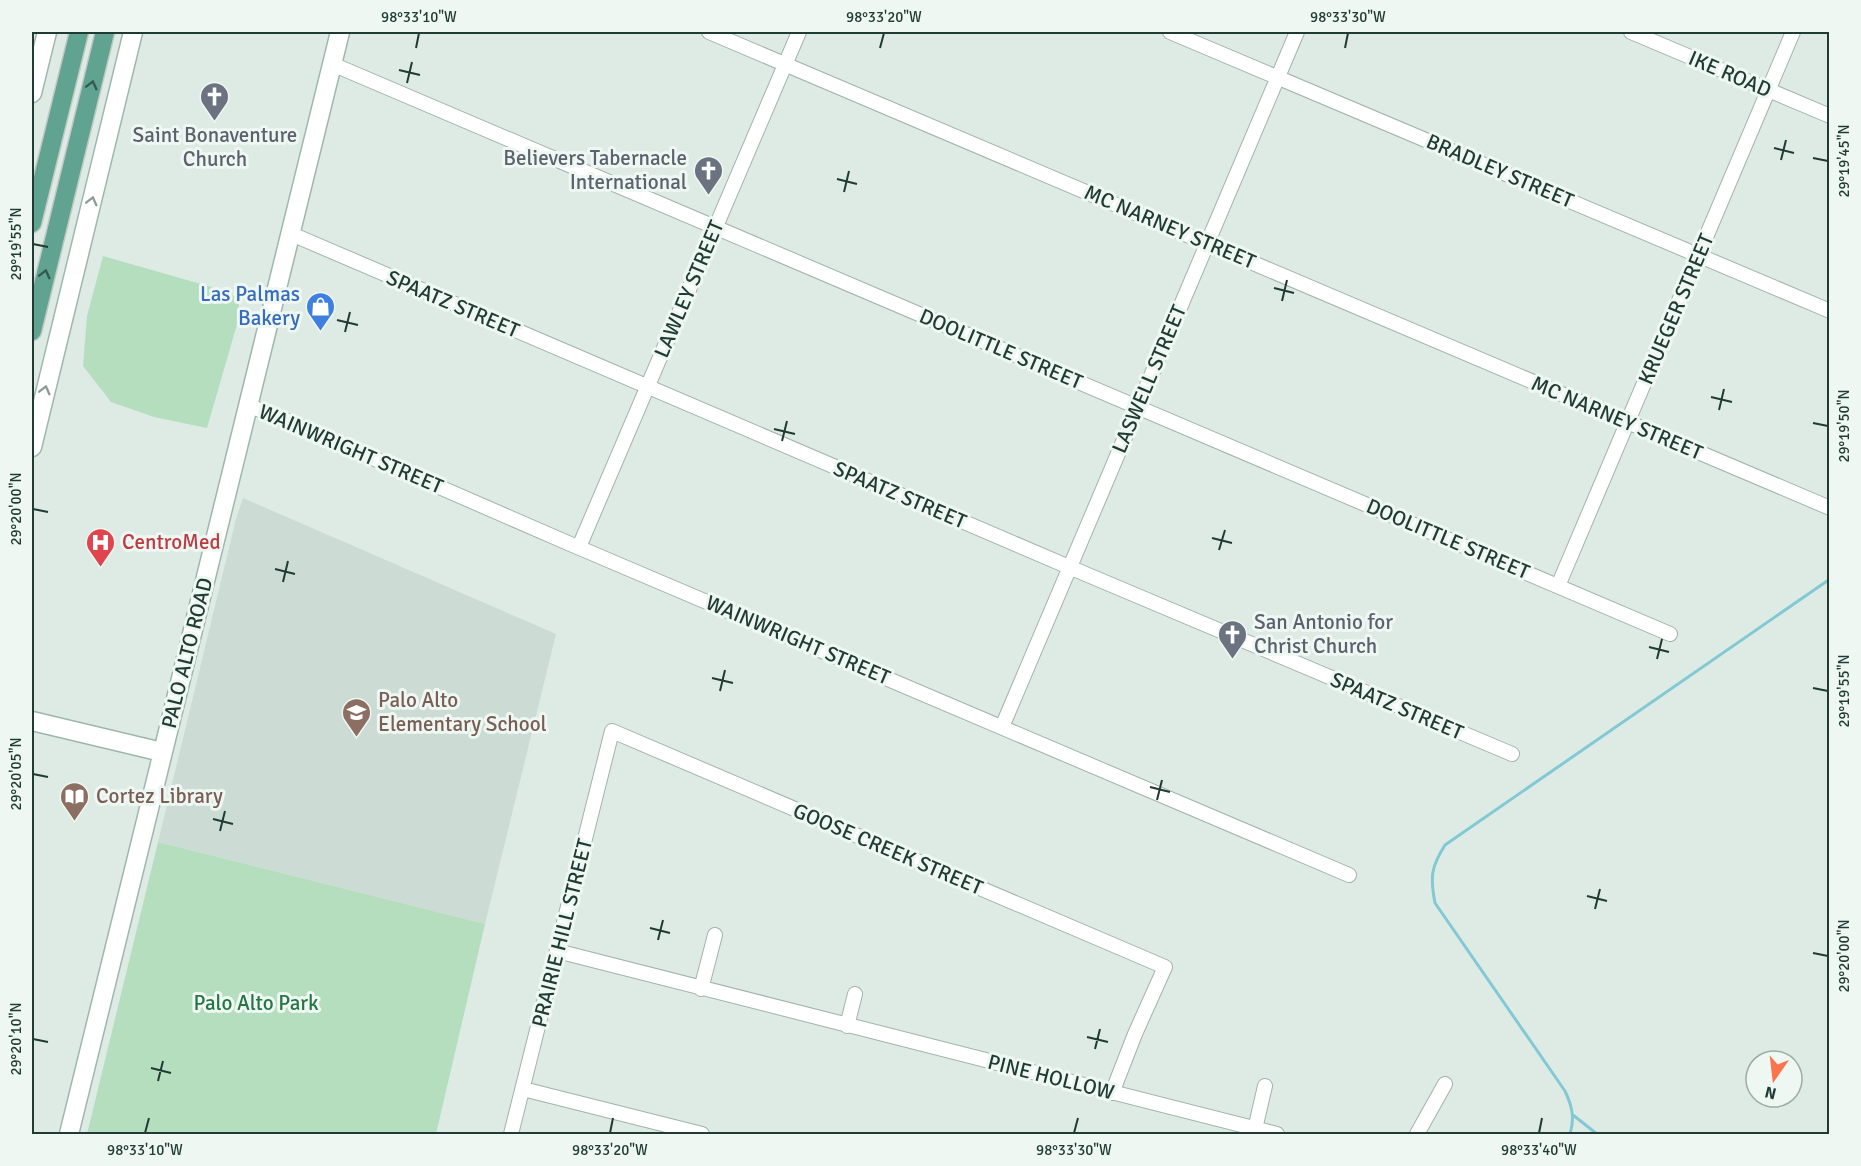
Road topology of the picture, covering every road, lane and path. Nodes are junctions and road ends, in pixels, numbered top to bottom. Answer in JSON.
{"nodes":[{"id":1,"x":47,"y":32,"type":"edge"},
{"id":2,"x":79,"y":32,"type":"edge"},
{"id":3,"x":105,"y":32,"type":"edge"},
{"id":4,"x":133,"y":32,"type":"edge"},
{"id":5,"x":340,"y":32,"type":"edge"},
{"id":6,"x":709,"y":32,"type":"edge"},
{"id":7,"x":799,"y":32,"type":"edge"},
{"id":8,"x":1170,"y":32,"type":"edge"},
{"id":9,"x":1297,"y":32,"type":"edge"},
{"id":10,"x":1630,"y":32,"type":"edge"},
{"id":11,"x":1793,"y":32,"type":"edge"},
{"id":12,"x":332,"y":64,"type":"junction"},
{"id":13,"x":785,"y":64,"type":"junction"},
{"id":14,"x":1278,"y":77,"type":"junction"},
{"id":15,"x":1768,"y":90,"type":"junction"},
{"id":16,"x":32,"y":93,"type":"edge"},
{"id":17,"x":1830,"y":116,"type":"edge"},
{"id":18,"x":32,"y":223,"type":"edge"},
{"id":19,"x":715,"y":227,"type":"junction"},
{"id":20,"x":289,"y":233,"type":"junction"},
{"id":21,"x":1207,"y":243,"type":"junction"},
{"id":22,"x":1699,"y":255,"type":"junction"},
{"id":23,"x":1830,"y":311,"type":"edge"},
{"id":24,"x":32,"y":331,"type":"edge"},
{"id":25,"x":648,"y":387,"type":"junction"},
{"id":26,"x":247,"y":405,"type":"junction"},
{"id":27,"x":1138,"y":407,"type":"junction"},
{"id":28,"x":1628,"y":423,"type":"junction"},
{"id":29,"x":32,"y":447,"type":"edge"},
{"id":30,"x":1830,"y":508,"type":"edge"},
{"id":31,"x":579,"y":547,"type":"junction"},
{"id":32,"x":1069,"y":567,"type":"junction"},
{"id":33,"x":1558,"y":586,"type":"junction"},
{"id":34,"x":1670,"y":633,"type":"dead end"},
{"id":35,"x":32,"y":721,"type":"edge"},
{"id":36,"x":1002,"y":727,"type":"junction"},
{"id":37,"x":612,"y":730,"type":"joint"},
{"id":38,"x":162,"y":752,"type":"junction"},
{"id":39,"x":1512,"y":754,"type":"dead end"},
{"id":40,"x":1349,"y":875,"type":"dead end"},
{"id":41,"x":715,"y":935,"type":"dead end"},
{"id":42,"x":557,"y":951,"type":"junction"},
{"id":43,"x":701,"y":988,"type":"junction"},
{"id":44,"x":855,"y":994,"type":"dead end"},
{"id":45,"x":847,"y":1026,"type":"junction"},
{"id":46,"x":1444,"y":1084,"type":"dead end"},
{"id":47,"x":1265,"y":1086,"type":"dead end"},
{"id":48,"x":523,"y":1089,"type":"junction"},
{"id":49,"x":1112,"y":1093,"type":"junction"},
{"id":50,"x":1255,"y":1129,"type":"junction"},
{"id":51,"x":69,"y":1134,"type":"edge"},
{"id":52,"x":511,"y":1134,"type":"edge"},
{"id":53,"x":702,"y":1134,"type":"edge"},
{"id":54,"x":1277,"y":1134,"type":"edge"},
{"id":55,"x":1417,"y":1134,"type":"edge"}],
"edges":[{"from":1,"to":16,"type":"street"},
{"from":2,"to":18,"type":"main road"},
{"from":24,"to":3,"type":"main road","one_way":true},
{"from":29,"to":4,"type":"street","one_way":true},
{"from":5,"to":12,"type":"street","name":"PALO ALTO ROAD"},
{"from":6,"to":13,"type":"street","name":"MC NARNEY STREET"},
{"from":7,"to":13,"type":"street","name":"LAWLEY STREET"},
{"from":8,"to":14,"type":"street","name":"BRADLEY STREET"},
{"from":9,"to":14,"type":"street","name":"LASWELL STREET"},
{"from":10,"to":15,"type":"street","name":"IKE ROAD"},
{"from":11,"to":15,"type":"street","name":"KRUEGER STREET"},
{"from":12,"to":19,"type":"street","name":"DOOLITTLE STREET"},
{"from":12,"to":20,"type":"street","name":"PALO ALTO ROAD"},
{"from":13,"to":19,"type":"street","name":"LAWLEY STREET"},
{"from":13,"to":21,"type":"street","name":"MC NARNEY STREET"},
{"from":14,"to":21,"type":"street","name":"LASWELL STREET"},
{"from":14,"to":22,"type":"street","name":"BRADLEY STREET"},
{"from":15,"to":17,"type":"street","name":"IKE ROAD"},
{"from":15,"to":22,"type":"street","name":"KRUEGER STREET"},
{"from":19,"to":25,"type":"street","name":"LAWLEY STREET"},
{"from":19,"to":27,"type":"street","name":"DOOLITTLE STREET"},
{"from":20,"to":25,"type":"street","name":"SPAATZ STREET"},
{"from":20,"to":26,"type":"street","name":"PALO ALTO ROAD"},
{"from":21,"to":27,"type":"street","name":"LASWELL STREET"},
{"from":21,"to":28,"type":"street","name":"MC NARNEY STREET"},
{"from":22,"to":23,"type":"street","name":"BRADLEY STREET"},
{"from":22,"to":28,"type":"street","name":"KRUEGER STREET"},
{"from":25,"to":31,"type":"street","name":"LAWLEY STREET"},
{"from":25,"to":32,"type":"street","name":"SPAATZ STREET"},
{"from":26,"to":31,"type":"street","name":"WAINWRIGHT STREET"},
{"from":26,"to":38,"type":"street","name":"PALO ALTO ROAD"},
{"from":27,"to":32,"type":"street","name":"LASWELL STREET"},
{"from":27,"to":33,"type":"street","name":"DOOLITTLE STREET"},
{"from":28,"to":30,"type":"street","name":"MC NARNEY STREET"},
{"from":28,"to":33,"type":"street","name":"KRUEGER STREET"},
{"from":31,"to":36,"type":"street","name":"WAINWRIGHT STREET"},
{"from":32,"to":36,"type":"street","name":"LASWELL STREET"},
{"from":32,"to":39,"type":"street","name":"SPAATZ STREET"},
{"from":33,"to":34,"type":"street","name":"DOOLITTLE STREET"},
{"from":35,"to":38,"type":"street"},
{"from":36,"to":40,"type":"street","name":"WAINWRIGHT STREET"},
{"from":37,"to":42,"type":"street","name":"PRAIRIE HILL STREET"},
{"from":37,"to":49,"type":"street","name":"GOOSE CREEK STREET"},
{"from":38,"to":51,"type":"street","name":"PALO ALTO ROAD"},
{"from":41,"to":43,"type":"street"},
{"from":42,"to":43,"type":"street","name":"PINE HOLLOW"},
{"from":42,"to":48,"type":"street","name":"PRAIRIE HILL STREET"},
{"from":43,"to":45,"type":"street","name":"PINE HOLLOW"},
{"from":44,"to":45,"type":"street"},
{"from":45,"to":49,"type":"street","name":"PINE HOLLOW"},
{"from":46,"to":55,"type":"street"},
{"from":47,"to":50,"type":"street"},
{"from":48,"to":52,"type":"street","name":"PRAIRIE HILL STREET"},
{"from":48,"to":53,"type":"street"},
{"from":49,"to":50,"type":"street","name":"PINE HOLLOW"},
{"from":50,"to":54,"type":"street","name":"PINE HOLLOW"}]}
